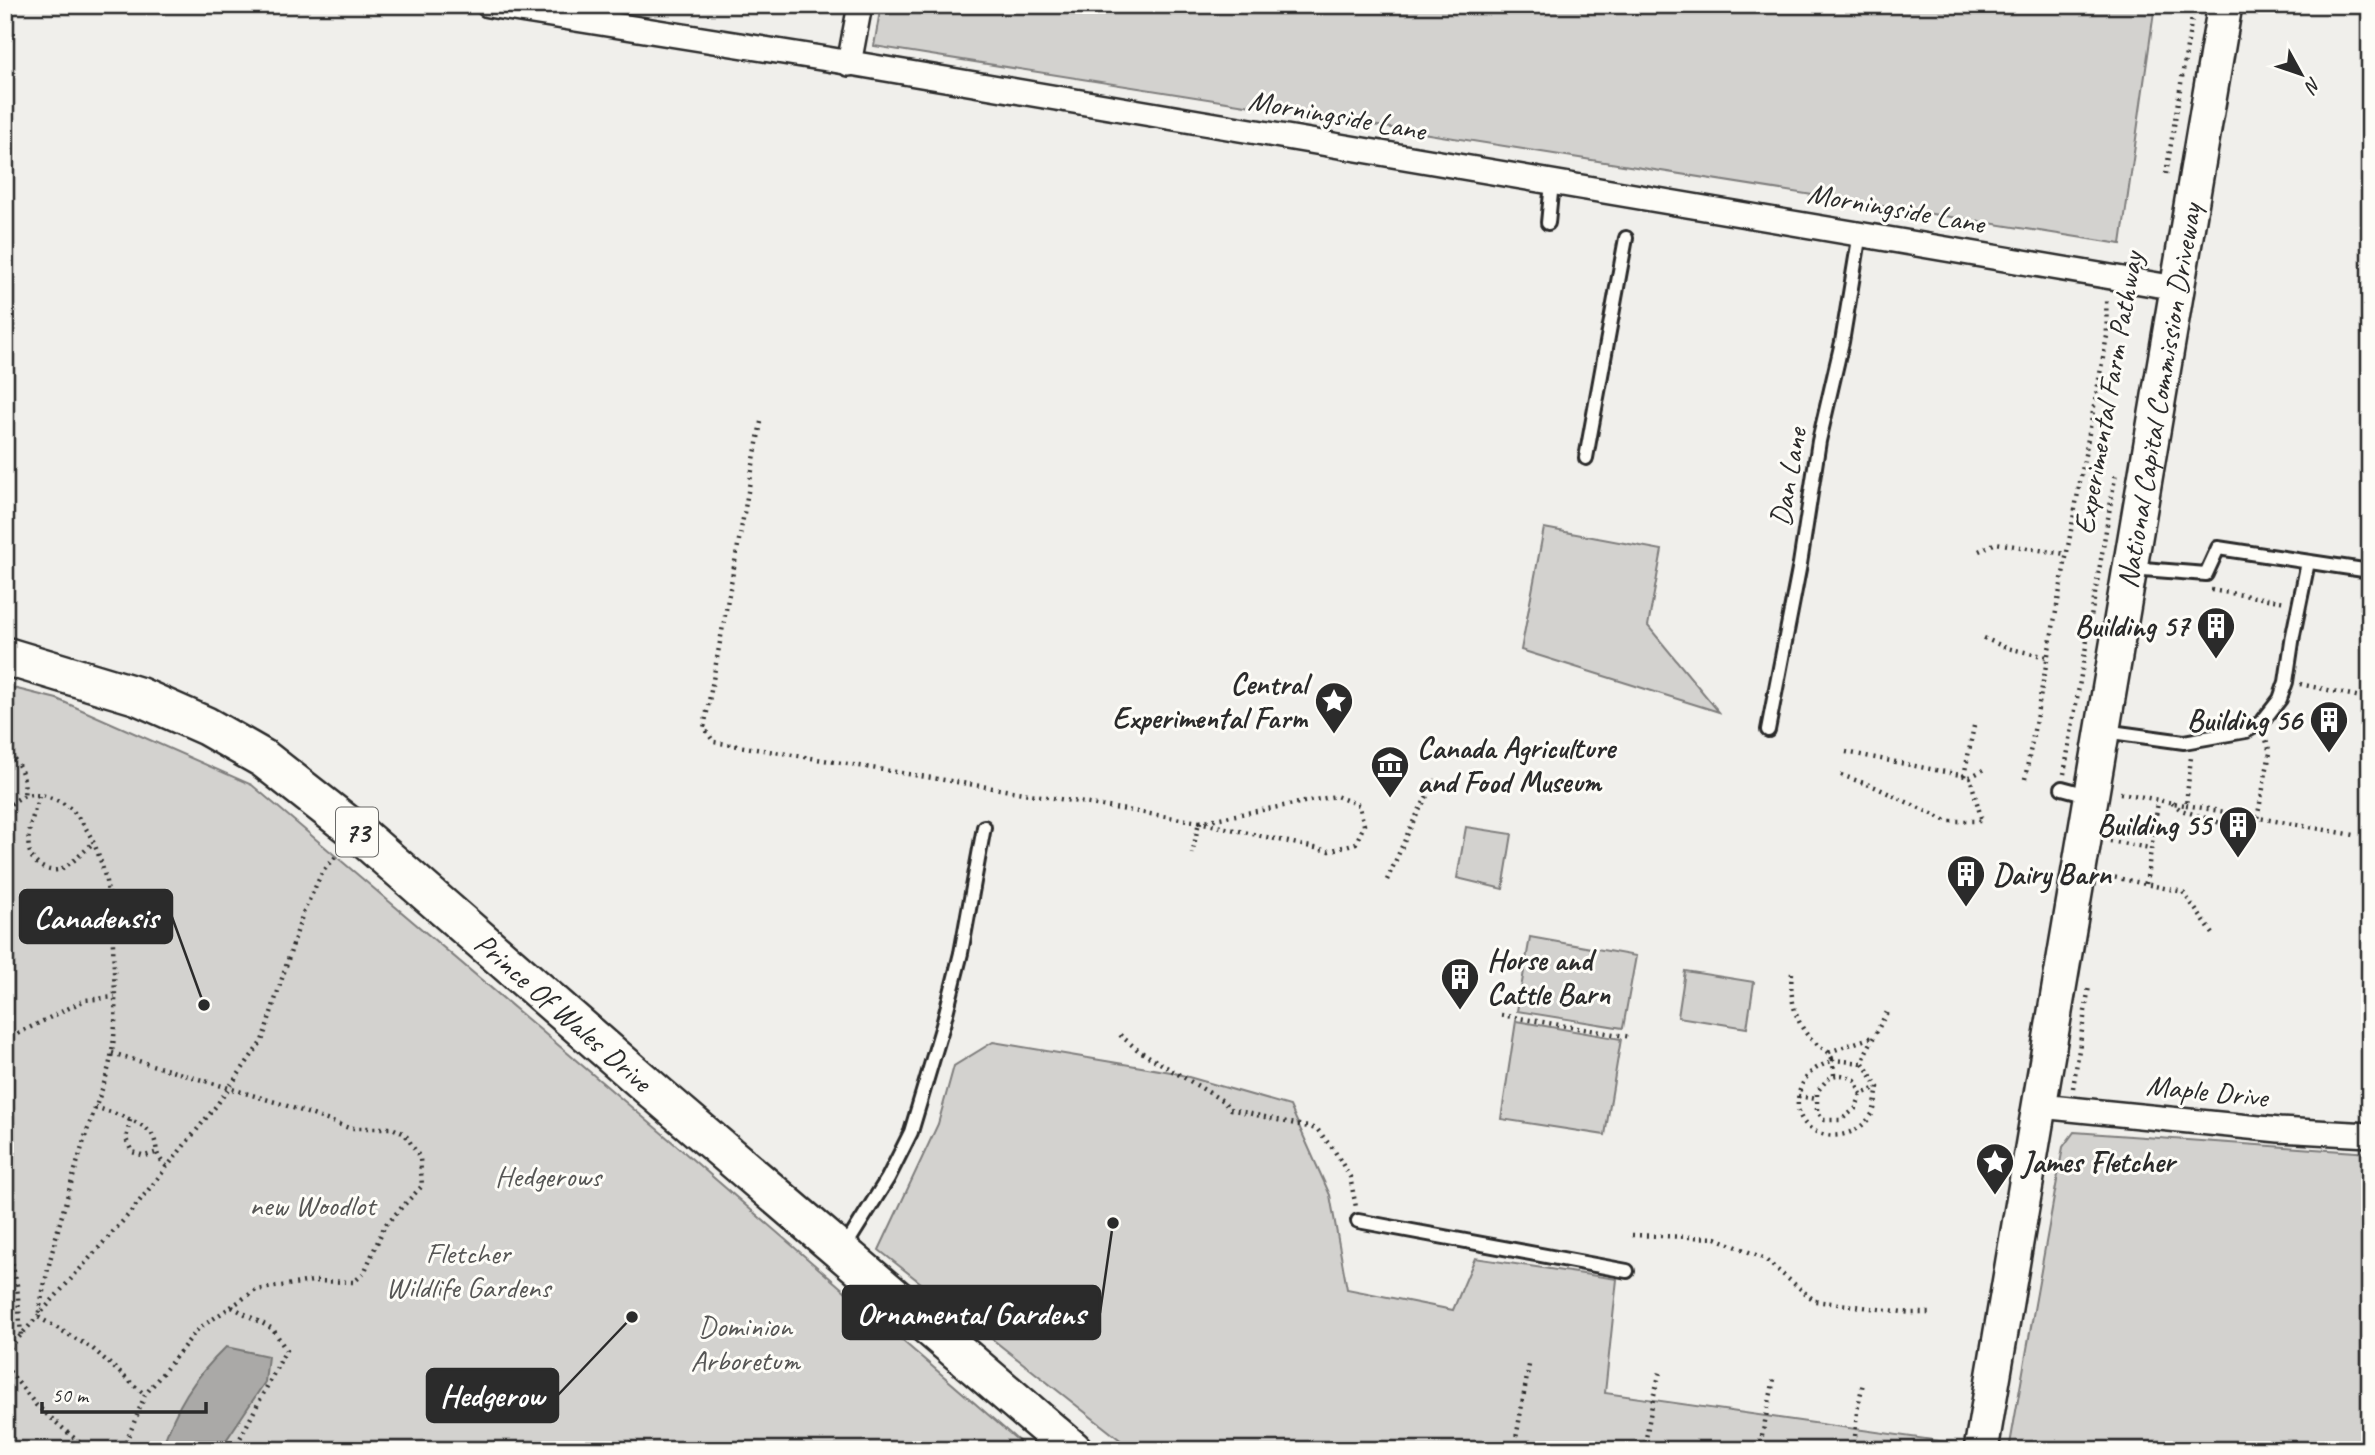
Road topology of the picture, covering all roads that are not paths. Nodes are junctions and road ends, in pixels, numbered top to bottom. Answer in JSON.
{"nodes":[{"id":1,"x":488,"y":5,"type":"edge"},
{"id":2,"x":860,"y":5,"type":"edge"},
{"id":3,"x":2225,"y":5,"type":"edge"},
{"id":4,"x":849,"y":64,"type":"junction"},
{"id":5,"x":1552,"y":183,"type":"junction"},
{"id":6,"x":1548,"y":223,"type":"dead end"},
{"id":7,"x":1860,"y":233,"type":"junction"},
{"id":8,"x":1626,"y":238,"type":"dead end"},
{"id":9,"x":2176,"y":288,"type":"junction"},
{"id":10,"x":1586,"y":458,"type":"dead end"},
{"id":11,"x":2308,"y":562,"type":"junction"},
{"id":12,"x":2132,"y":568,"type":"junction"},
{"id":13,"x":2370,"y":571,"type":"edge"},
{"id":14,"x":5,"y":656,"type":"edge"},
{"id":15,"x":1768,"y":730,"type":"dead end"},
{"id":16,"x":2104,"y":731,"type":"junction"},
{"id":17,"x":984,"y":827,"type":"dead end"},
{"id":18,"x":2039,"y":1106,"type":"junction"},
{"id":19,"x":2370,"y":1135,"type":"edge"},
{"id":20,"x":1358,"y":1222,"type":"road end"},
{"id":21,"x":843,"y":1251,"type":"junction"},
{"id":22,"x":1627,"y":1271,"type":"dead end"},
{"id":23,"x":1073,"y":1450,"type":"edge"},
{"id":24,"x":1981,"y":1450,"type":"edge"}],
"edges":[{"from":1,"to":4,"type":"street","name":"Morningside Lane"},
{"from":2,"to":4,"type":"street"},
{"from":3,"to":9,"type":"street","name":"National Capital Commission Driveway"},
{"from":4,"to":5,"type":"street","name":"Morningside Lane"},
{"from":5,"to":6,"type":"lane"},
{"from":5,"to":7,"type":"street","name":"Morningside Lane"},
{"from":7,"to":9,"type":"street","name":"Morningside Lane"},
{"from":7,"to":15,"type":"lane","name":"Dan Lane"},
{"from":8,"to":10,"type":"lane"},
{"from":9,"to":12,"type":"street","name":"National Capital Commission Driveway"},
{"from":11,"to":12,"type":"lane"},
{"from":11,"to":13,"type":"lane"},
{"from":11,"to":16,"type":"lane"},
{"from":12,"to":16,"type":"street","name":"National Capital Commission Driveway"},
{"from":14,"to":21,"type":"main road","name":"Prince Of Wales Drive","number":"73"},
{"from":16,"to":18,"type":"street","name":"National Capital Commission Driveway"},
{"from":17,"to":21,"type":"lane"},
{"from":18,"to":19,"type":"street","name":"Maple Drive"},
{"from":18,"to":24,"type":"street","name":"National Capital Commission Driveway"},
{"from":20,"to":22,"type":"lane"},
{"from":21,"to":23,"type":"main road","name":"Prince Of Wales Drive","number":"73"}]}
